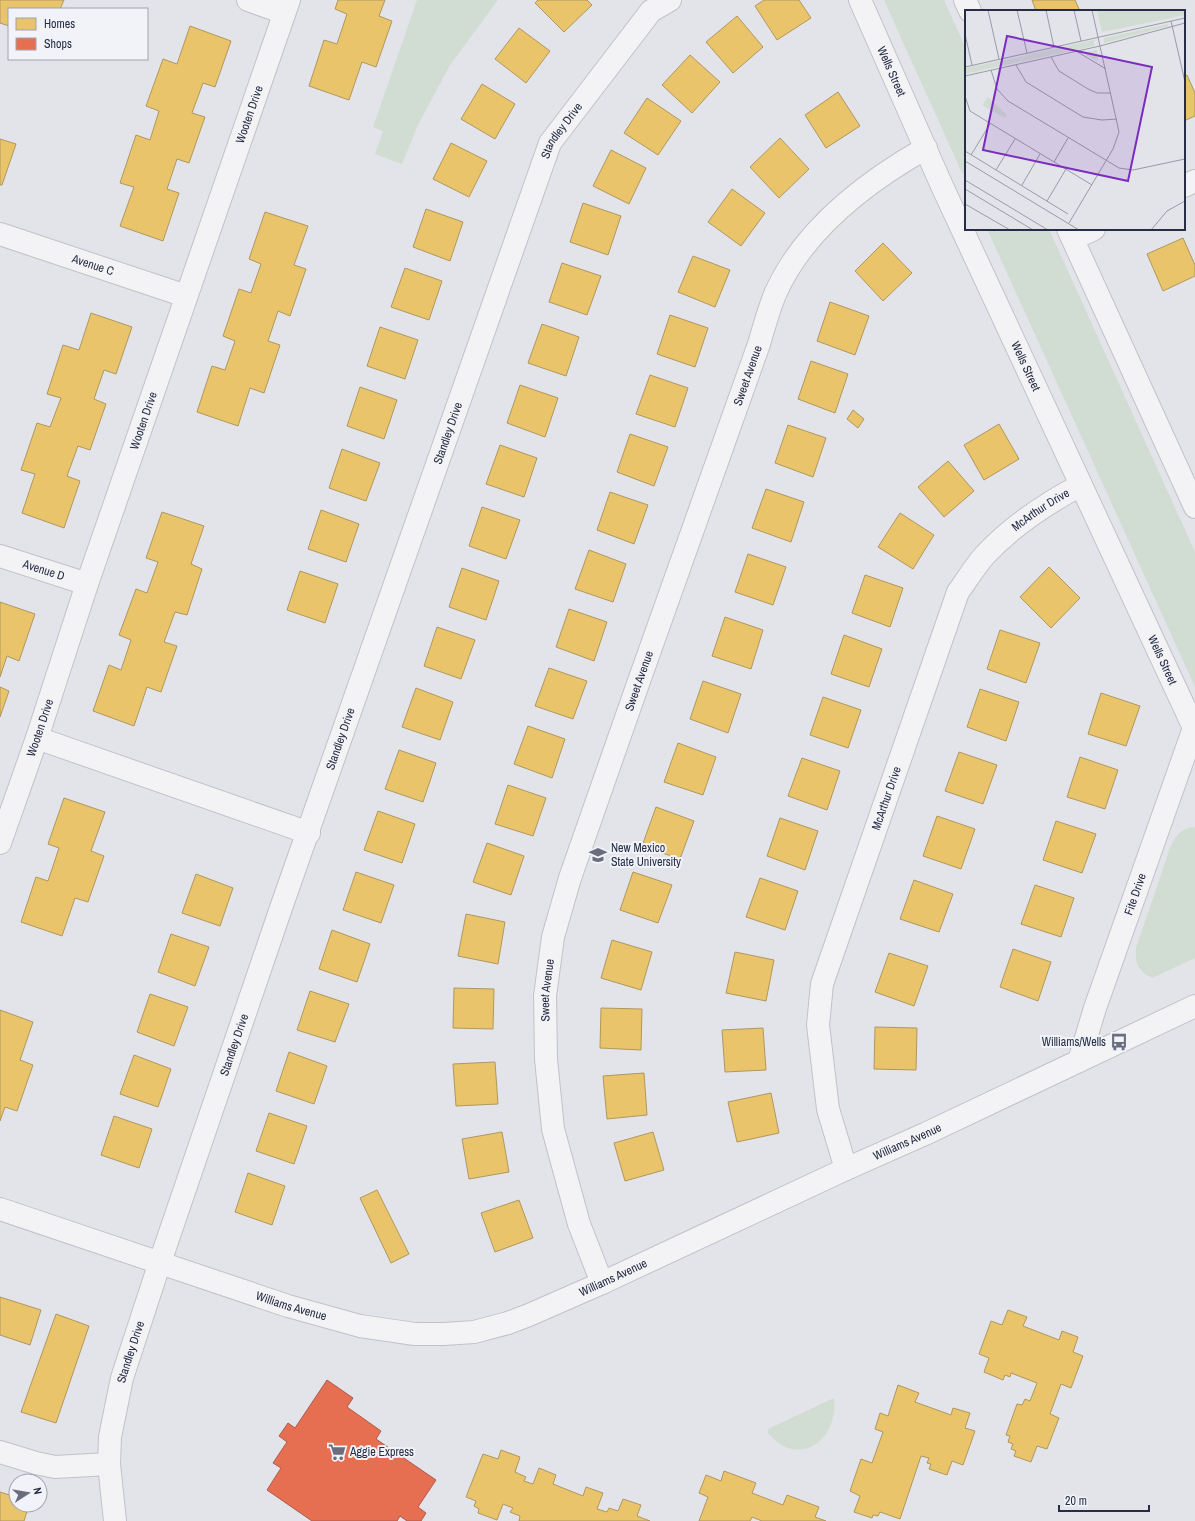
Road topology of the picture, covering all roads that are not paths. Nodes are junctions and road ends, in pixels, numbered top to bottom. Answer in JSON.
{"nodes":[{"id":1,"x":248,"y":0,"type":"edge"},
{"id":2,"x":670,"y":0,"type":"edge"},
{"id":3,"x":860,"y":0,"type":"edge"},
{"id":4,"x":965,"y":0,"type":"edge"},
{"id":5,"x":287,"y":6,"type":"edge"},
{"id":6,"x":970,"y":10,"type":"edge"},
{"id":7,"x":926,"y":148,"type":"junction"},
{"id":8,"x":1195,"y":181,"type":"edge"},
{"id":9,"x":1185,"y":186,"type":"edge"},
{"id":10,"x":1089,"y":230,"type":"edge"},
{"id":11,"x":0,"y":234,"type":"edge"},
{"id":12,"x":1070,"y":234,"type":"edge"},
{"id":13,"x":186,"y":296,"type":"junction"},
{"id":14,"x":1081,"y":484,"type":"junction"},
{"id":15,"x":1193,"y":498,"type":"edge"},
{"id":16,"x":0,"y":556,"type":"edge"},
{"id":17,"x":87,"y":584,"type":"junction"},
{"id":18,"x":1194,"y":729,"type":"edge"},
{"id":19,"x":37,"y":738,"type":"junction"},
{"id":20,"x":309,"y":833,"type":"junction"},
{"id":21,"x":0,"y":843,"type":"edge"},
{"id":22,"x":1195,"y":1006,"type":"edge"},
{"id":23,"x":1079,"y":1061,"type":"junction"},
{"id":24,"x":846,"y":1169,"type":"junction"},
{"id":25,"x":0,"y":1209,"type":"edge"},
{"id":26,"x":160,"y":1262,"type":"junction"},
{"id":27,"x":602,"y":1283,"type":"junction"},
{"id":28,"x":0,"y":1452,"type":"edge"},
{"id":29,"x":110,"y":1464,"type":"junction"},
{"id":30,"x":115,"y":1521,"type":"edge"}],
"edges":[{"from":1,"to":5,"type":"street"},
{"from":2,"to":20,"type":"street","name":"Standley Drive"},
{"from":3,"to":7,"type":"street","name":"Wells Street"},
{"from":4,"to":6,"type":"street"},
{"from":5,"to":13,"type":"street","name":"Wooten Drive"},
{"from":7,"to":14,"type":"street","name":"Wells Street"},
{"from":7,"to":27,"type":"street","name":"Sweet Avenue"},
{"from":8,"to":9,"type":"street"},
{"from":10,"to":12,"type":"street"},
{"from":11,"to":13,"type":"street","name":"Avenue C"},
{"from":12,"to":15,"type":"street"},
{"from":13,"to":17,"type":"street","name":"Wooten Drive"},
{"from":14,"to":18,"type":"street","name":"Wells Street"},
{"from":14,"to":24,"type":"street","name":"McArthur Drive"},
{"from":16,"to":17,"type":"street","name":"Avenue D"},
{"from":17,"to":19,"type":"street","name":"Wooten Drive"},
{"from":18,"to":23,"type":"street","name":"Fite Drive"},
{"from":19,"to":20,"type":"street"},
{"from":19,"to":21,"type":"street","name":"Wooten Drive"},
{"from":20,"to":26,"type":"street","name":"Standley Drive"},
{"from":22,"to":23,"type":"street","name":"Williams Avenue"},
{"from":23,"to":24,"type":"street","name":"Williams Avenue"},
{"from":24,"to":27,"type":"street","name":"Williams Avenue"},
{"from":25,"to":26,"type":"street","name":"Williams Avenue"},
{"from":26,"to":27,"type":"street","name":"Williams Avenue"},
{"from":26,"to":29,"type":"street","name":"Standley Drive"},
{"from":28,"to":29,"type":"street"},
{"from":29,"to":30,"type":"street","name":"Standley Drive"}]}
